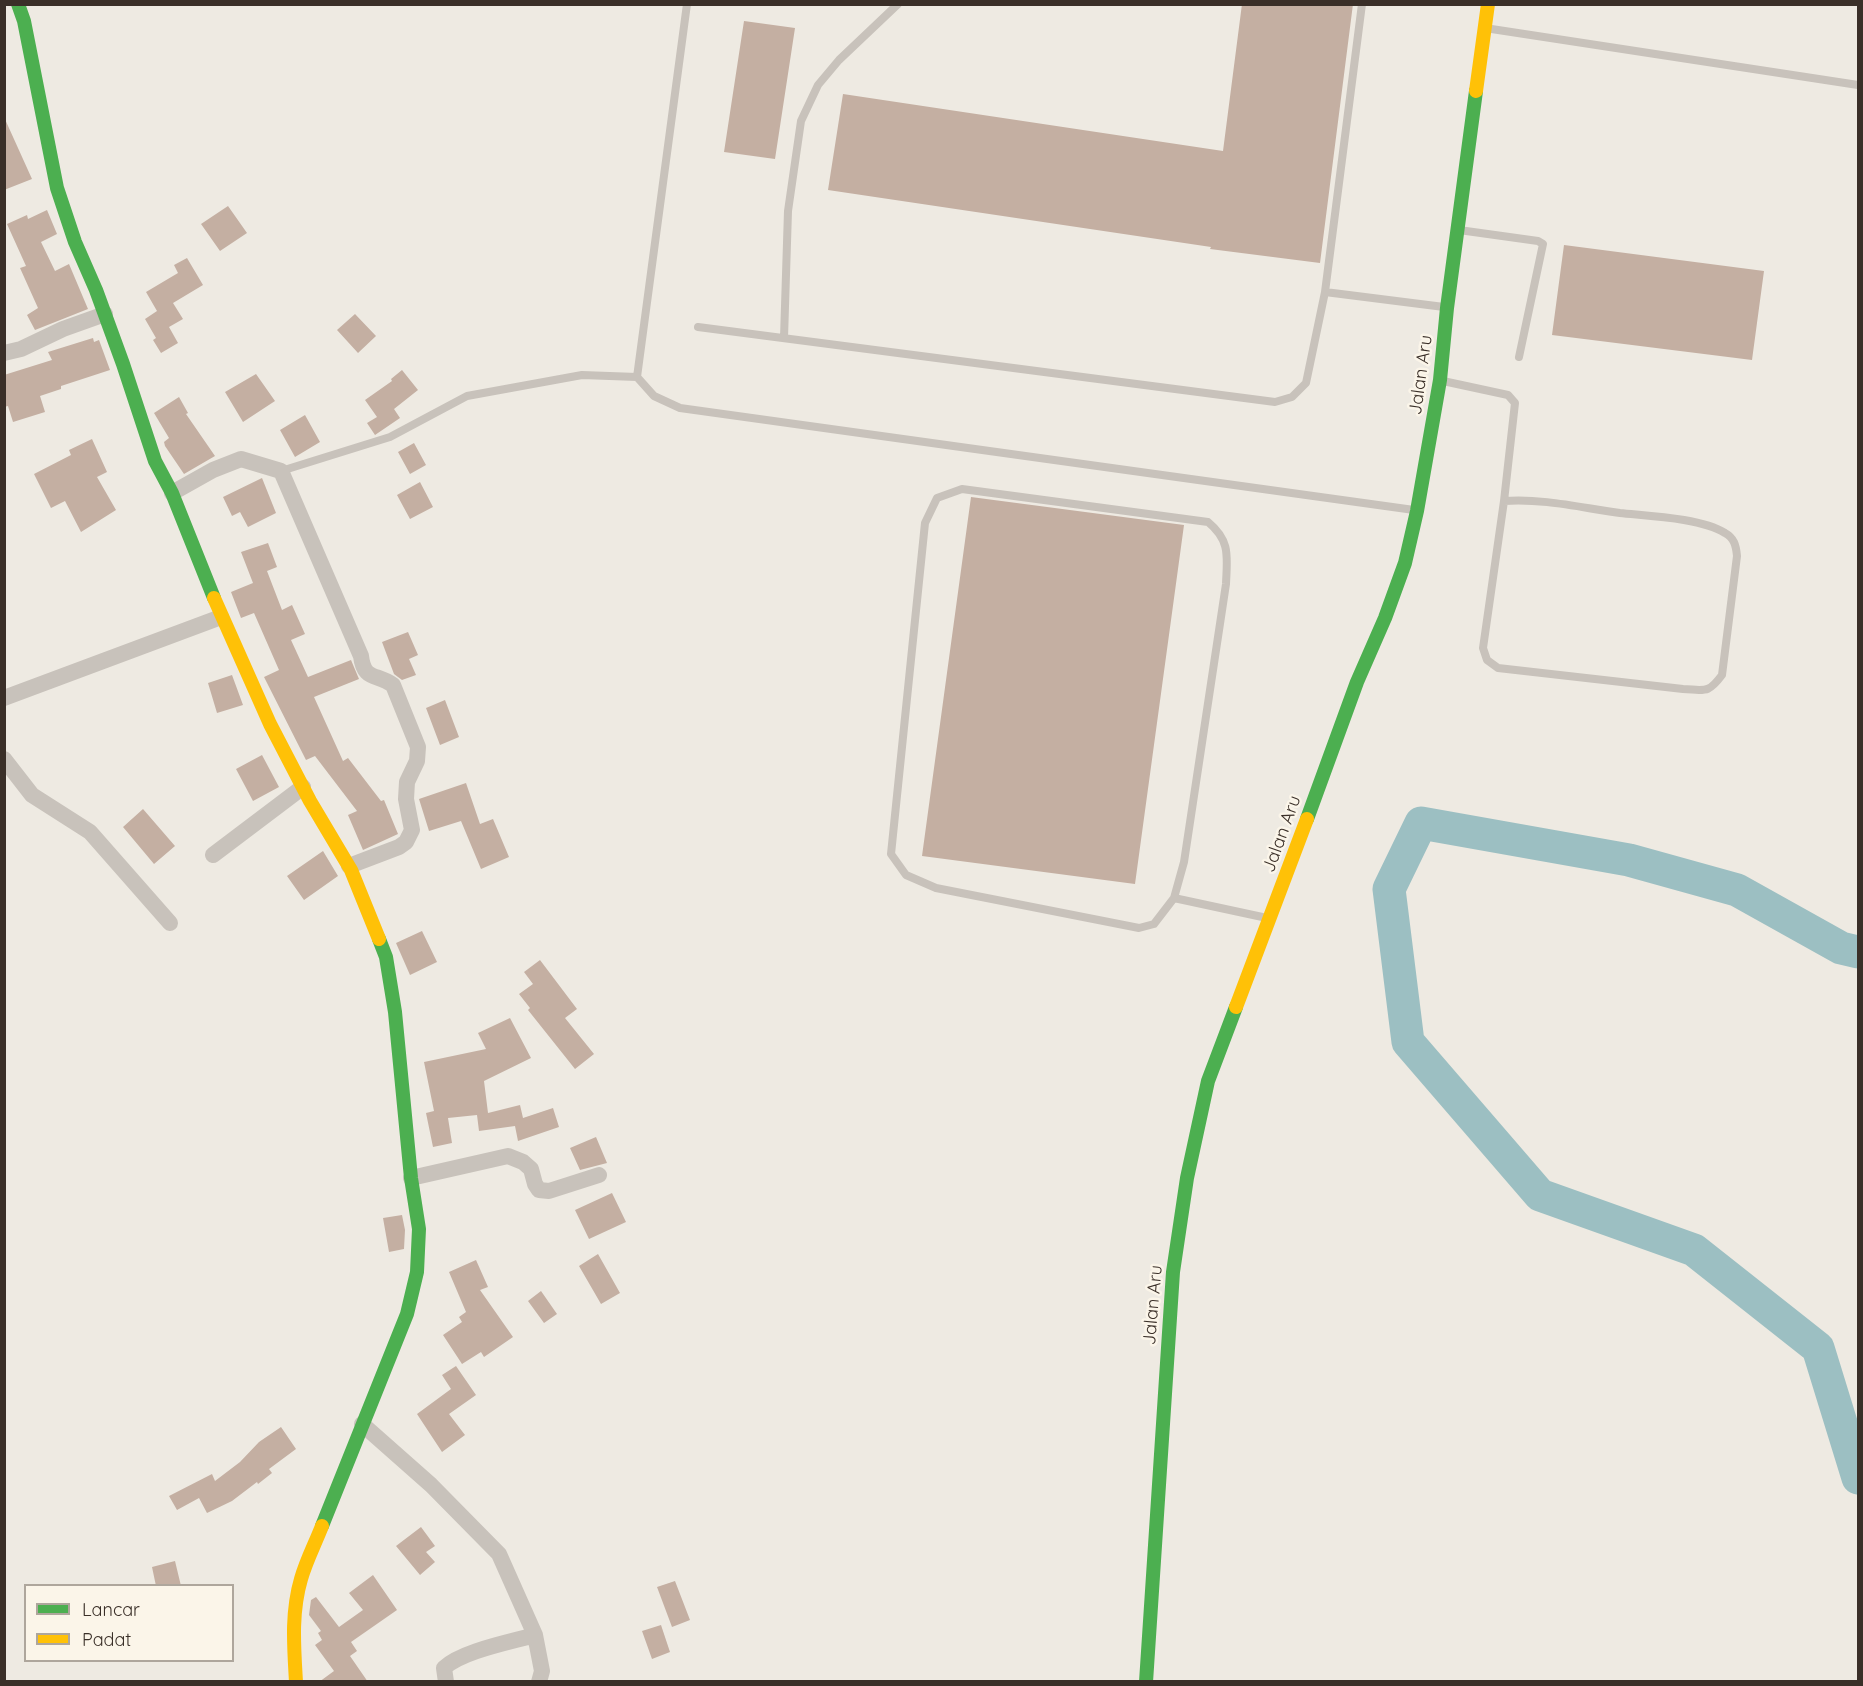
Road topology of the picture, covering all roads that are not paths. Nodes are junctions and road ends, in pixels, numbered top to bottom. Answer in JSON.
{"nodes":[{"id":1,"x":18,"y":4,"type":"edge"},
{"id":2,"x":687,"y":4,"type":"edge"},
{"id":3,"x":898,"y":4,"type":"edge"},
{"id":4,"x":1362,"y":4,"type":"edge"},
{"id":5,"x":1488,"y":4,"type":"edge"},
{"id":6,"x":1485,"y":28,"type":"junction"},
{"id":7,"x":1858,"y":85,"type":"edge"},
{"id":8,"x":1459,"y":230,"type":"junction"},
{"id":9,"x":1325,"y":292,"type":"junction"},
{"id":10,"x":1447,"y":308,"type":"junction"},
{"id":11,"x":105,"y":314,"type":"junction"},
{"id":12,"x":698,"y":327,"type":"dead end"},
{"id":13,"x":784,"y":338,"type":"junction"},
{"id":14,"x":4,"y":353,"type":"edge"},
{"id":15,"x":1519,"y":357,"type":"dead end"},
{"id":16,"x":637,"y":377,"type":"junction"},
{"id":17,"x":1440,"y":380,"type":"junction"},
{"id":18,"x":281,"y":471,"type":"junction"},
{"id":19,"x":172,"y":493,"type":"junction"},
{"id":20,"x":1504,"y":501,"type":"junction"},
{"id":21,"x":1417,"y":511,"type":"junction"},
{"id":22,"x":221,"y":617,"type":"junction"},
{"id":23,"x":4,"y":698,"type":"edge"},
{"id":24,"x":4,"y":759,"type":"edge"},
{"id":25,"x":303,"y":787,"type":"junction"},
{"id":26,"x":213,"y":855,"type":"dead end"},
{"id":27,"x":349,"y":866,"type":"junction"},
{"id":28,"x":1174,"y":898,"type":"junction"},
{"id":29,"x":1270,"y":919,"type":"junction"},
{"id":30,"x":170,"y":923,"type":"dead end"},
{"id":31,"x":599,"y":1174,"type":"dead end"},
{"id":32,"x":411,"y":1178,"type":"junction"},
{"id":33,"x":362,"y":1424,"type":"junction"},
{"id":34,"x":535,"y":1635,"type":"junction"},
{"id":35,"x":296,"y":1682,"type":"edge"},
{"id":36,"x":446,"y":1682,"type":"edge"},
{"id":37,"x":539,"y":1682,"type":"edge"},
{"id":38,"x":1146,"y":1682,"type":"edge"}],
"edges":[{"from":1,"to":11,"type":"street"},
{"from":2,"to":16,"type":"lane"},
{"from":3,"to":13,"type":"lane"},
{"from":4,"to":9,"type":"lane"},
{"from":5,"to":6,"type":"street","name":"Jalan Aru"},
{"from":6,"to":7,"type":"lane"},
{"from":6,"to":8,"type":"street","name":"Jalan Aru"},
{"from":8,"to":10,"type":"street","name":"Jalan Aru"},
{"from":8,"to":15,"type":"lane"},
{"from":9,"to":10,"type":"lane"},
{"from":9,"to":13,"type":"lane"},
{"from":10,"to":17,"type":"street","name":"Jalan Aru"},
{"from":11,"to":14,"type":"street"},
{"from":11,"to":19,"type":"street"},
{"from":12,"to":13,"type":"lane"},
{"from":16,"to":18,"type":"lane"},
{"from":16,"to":21,"type":"lane"},
{"from":17,"to":20,"type":"lane"},
{"from":17,"to":21,"type":"street","name":"Jalan Aru"},
{"from":18,"to":19,"type":"street"},
{"from":18,"to":27,"type":"street"},
{"from":19,"to":22,"type":"street"},
{"from":20,"to":20,"type":"lane"},
{"from":21,"to":29,"type":"street","name":"Jalan Aru"},
{"from":22,"to":23,"type":"street"},
{"from":22,"to":25,"type":"street"},
{"from":24,"to":30,"type":"street"},
{"from":25,"to":26,"type":"street"},
{"from":25,"to":27,"type":"street"},
{"from":27,"to":32,"type":"street"},
{"from":28,"to":28,"type":"lane"},
{"from":28,"to":29,"type":"lane"},
{"from":29,"to":38,"type":"street","name":"Jalan Aru"},
{"from":31,"to":32,"type":"street"},
{"from":32,"to":33,"type":"street"},
{"from":33,"to":34,"type":"street"},
{"from":33,"to":35,"type":"street"},
{"from":34,"to":36,"type":"street"},
{"from":34,"to":37,"type":"street"}]}
